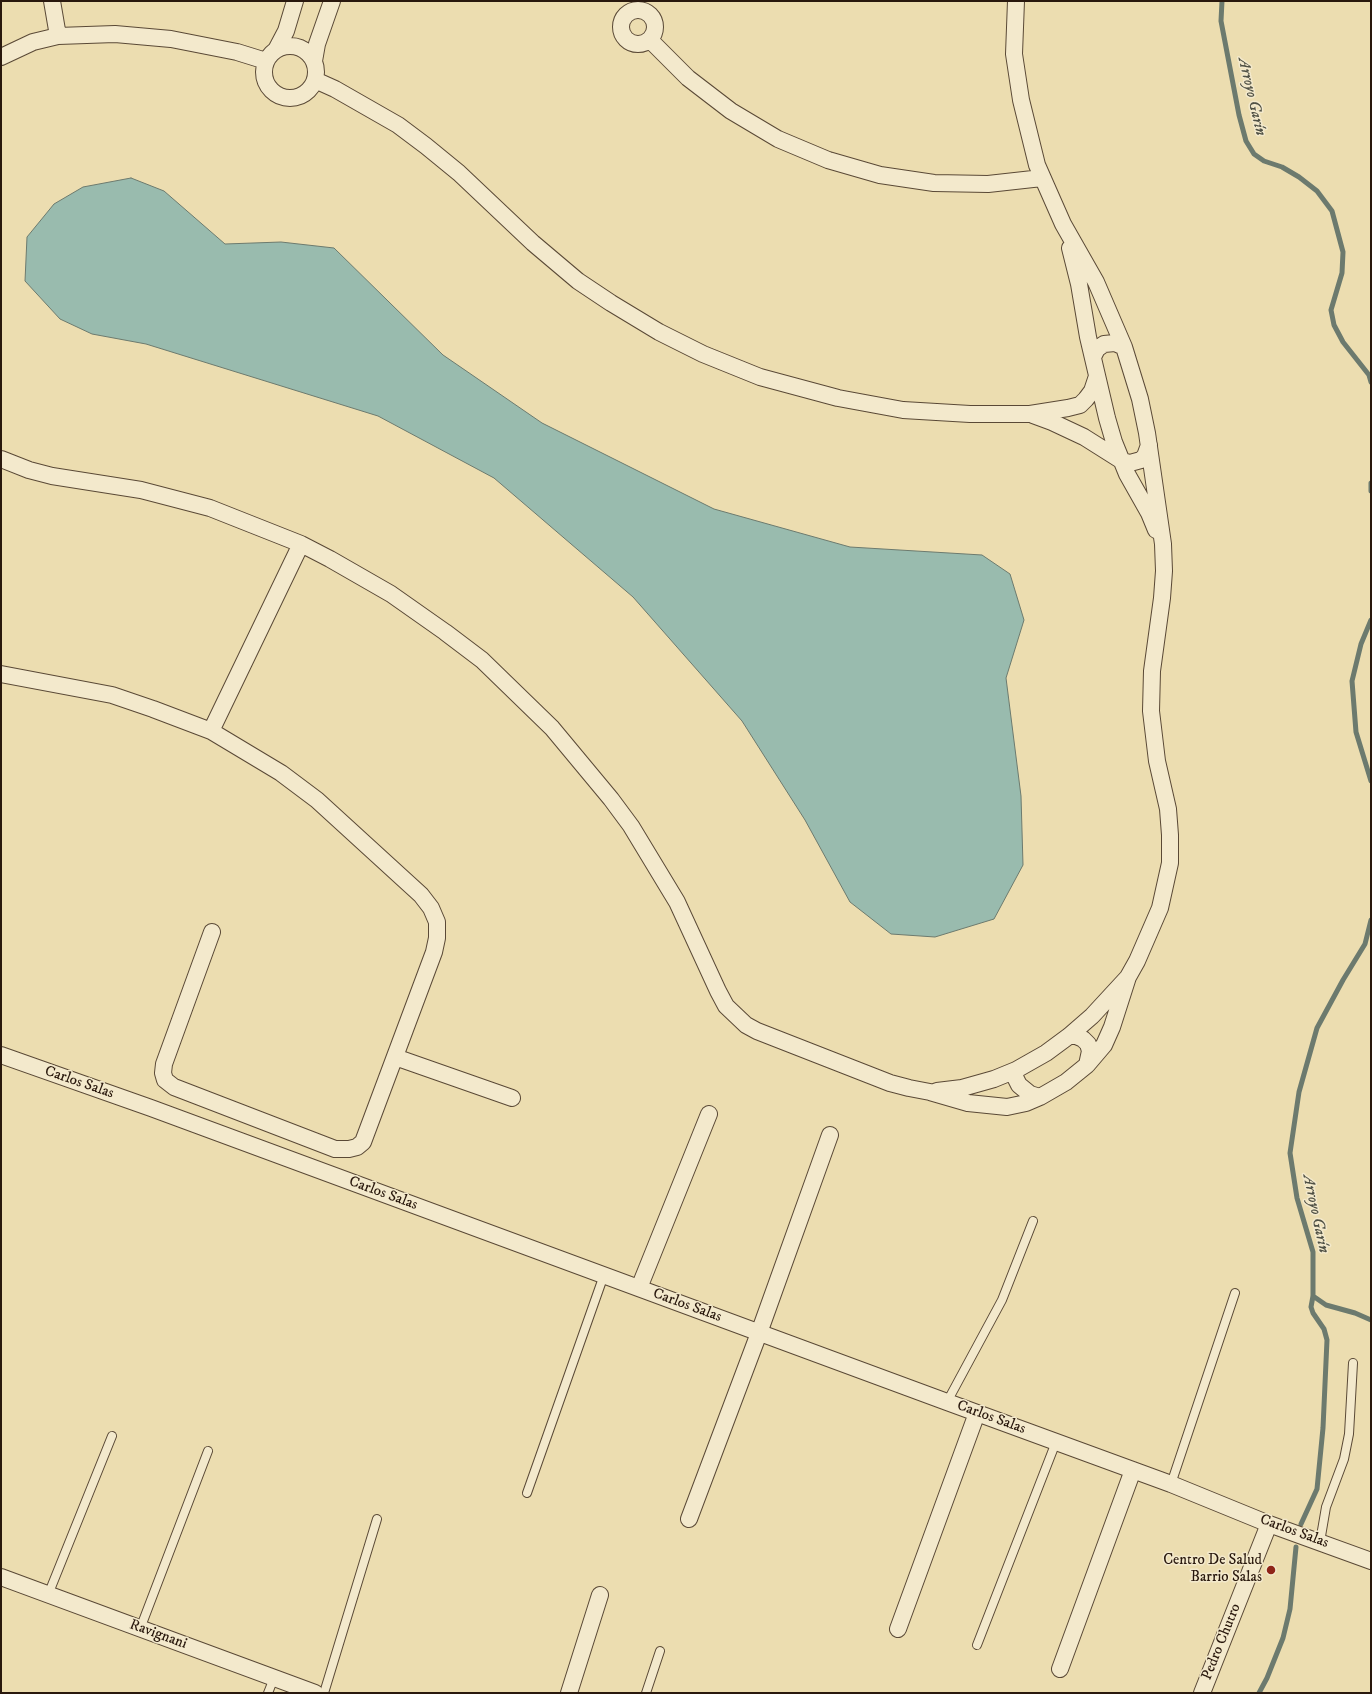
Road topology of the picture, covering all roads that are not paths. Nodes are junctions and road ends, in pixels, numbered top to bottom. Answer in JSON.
{"nodes":[{"id":1,"x":52,"y":1,"type":"edge"},
{"id":2,"x":295,"y":1,"type":"edge"},
{"id":3,"x":332,"y":1,"type":"edge"},
{"id":4,"x":1016,"y":1,"type":"edge"},
{"id":5,"x":58,"y":36,"type":"junction"},
{"id":6,"x":650,"y":40,"type":"dead end"},
{"id":7,"x":20,"y":47,"type":"junction"},
{"id":8,"x":1,"y":49,"type":"edge"},
{"id":9,"x":271,"y":56,"type":"junction"},
{"id":10,"x":1,"y":57,"type":"edge"},
{"id":11,"x":314,"y":61,"type":"junction"},
{"id":12,"x":315,"y":80,"type":"junction"},
{"id":13,"x":1042,"y":178,"type":"junction"},
{"id":14,"x":1063,"y":224,"type":"junction"},
{"id":15,"x":1124,"y":347,"type":"junction"},
{"id":16,"x":1093,"y":357,"type":"junction"},
{"id":17,"x":1097,"y":376,"type":"junction"},
{"id":18,"x":1030,"y":414,"type":"junction"},
{"id":19,"x":1149,"y":445,"type":"junction"},
{"id":20,"x":1,"y":459,"type":"edge"},
{"id":21,"x":1122,"y":461,"type":"junction"},
{"id":22,"x":301,"y":544,"type":"junction"},
{"id":23,"x":1163,"y":544,"type":"junction"},
{"id":24,"x":1,"y":674,"type":"edge"},
{"id":25,"x":211,"y":731,"type":"junction"},
{"id":26,"x":212,"y":932,"type":"dead end"},
{"id":27,"x":1128,"y":977,"type":"junction"},
{"id":28,"x":1069,"y":1036,"type":"junction"},
{"id":29,"x":1,"y":1055,"type":"edge"},
{"id":30,"x":395,"y":1057,"type":"junction"},
{"id":31,"x":1087,"y":1065,"type":"junction"},
{"id":32,"x":1016,"y":1070,"type":"junction"},
{"id":33,"x":930,"y":1092,"type":"junction"},
{"id":34,"x":1040,"y":1097,"type":"junction"},
{"id":35,"x":512,"y":1098,"type":"dead end"},
{"id":36,"x":709,"y":1114,"type":"dead end"},
{"id":37,"x":830,"y":1134,"type":"dead end"},
{"id":38,"x":1033,"y":1220,"type":"dead end"},
{"id":39,"x":604,"y":1275,"type":"junction"},
{"id":40,"x":639,"y":1288,"type":"junction"},
{"id":41,"x":1235,"y":1293,"type":"dead end"},
{"id":42,"x":759,"y":1333,"type":"junction"},
{"id":43,"x":1353,"y":1363,"type":"dead end"},
{"id":44,"x":947,"y":1402,"type":"junction"},
{"id":45,"x":977,"y":1413,"type":"junction"},
{"id":46,"x":112,"y":1436,"type":"dead end"},
{"id":47,"x":1056,"y":1442,"type":"junction"},
{"id":48,"x":208,"y":1451,"type":"dead end"},
{"id":49,"x":1133,"y":1470,"type":"junction"},
{"id":50,"x":1171,"y":1484,"type":"junction"},
{"id":51,"x":527,"y":1493,"type":"dead end"},
{"id":52,"x":378,"y":1519,"type":"dead end"},
{"id":53,"x":689,"y":1519,"type":"dead end"},
{"id":54,"x":1269,"y":1524,"type":"junction"},
{"id":55,"x":1320,"y":1542,"type":"junction"},
{"id":56,"x":1371,"y":1561,"type":"edge"},
{"id":57,"x":1,"y":1577,"type":"edge"},
{"id":58,"x":48,"y":1595,"type":"junction"},
{"id":59,"x":600,"y":1595,"type":"dead end"},
{"id":60,"x":140,"y":1629,"type":"junction"},
{"id":61,"x":898,"y":1629,"type":"dead end"},
{"id":62,"x":977,"y":1645,"type":"dead end"},
{"id":63,"x":660,"y":1651,"type":"dead end"},
{"id":64,"x":1060,"y":1669,"type":"dead end"},
{"id":65,"x":274,"y":1678,"type":"junction"},
{"id":66,"x":268,"y":1693,"type":"edge"},
{"id":67,"x":314,"y":1693,"type":"edge"},
{"id":68,"x":324,"y":1693,"type":"edge"},
{"id":69,"x":569,"y":1693,"type":"edge"},
{"id":70,"x":646,"y":1693,"type":"edge"},
{"id":71,"x":1202,"y":1693,"type":"edge"}],
"edges":[{"from":1,"to":5,"type":"street"},
{"from":2,"to":9,"type":"street"},
{"from":3,"to":11,"type":"street"},
{"from":4,"to":13,"type":"street"},
{"from":5,"to":7,"type":"street"},
{"from":5,"to":9,"type":"street"},
{"from":6,"to":13,"type":"street"},
{"from":7,"to":8,"type":"street"},
{"from":7,"to":10,"type":"street"},
{"from":9,"to":11,"type":"street"},
{"from":9,"to":12,"type":"street"},
{"from":11,"to":12,"type":"street"},
{"from":12,"to":18,"type":"street"},
{"from":13,"to":14,"type":"street"},
{"from":14,"to":15,"type":"street"},
{"from":14,"to":16,"type":"street"},
{"from":15,"to":16,"type":"street"},
{"from":15,"to":19,"type":"street"},
{"from":16,"to":17,"type":"street"},
{"from":17,"to":18,"type":"street"},
{"from":17,"to":21,"type":"street"},
{"from":18,"to":21,"type":"street"},
{"from":19,"to":21,"type":"street"},
{"from":19,"to":23,"type":"street"},
{"from":20,"to":22,"type":"street"},
{"from":21,"to":23,"type":"street"},
{"from":22,"to":25,"type":"street"},
{"from":22,"to":33,"type":"street"},
{"from":23,"to":27,"type":"street"},
{"from":24,"to":25,"type":"street"},
{"from":25,"to":30,"type":"street"},
{"from":26,"to":30,"type":"street"},
{"from":27,"to":28,"type":"street"},
{"from":27,"to":31,"type":"street"},
{"from":28,"to":31,"type":"street"},
{"from":28,"to":32,"type":"street"},
{"from":29,"to":39,"type":"street","name":"Carlos Salas"},
{"from":30,"to":35,"type":"street"},
{"from":31,"to":34,"type":"street"},
{"from":32,"to":33,"type":"street"},
{"from":32,"to":34,"type":"street"},
{"from":33,"to":34,"type":"street"},
{"from":36,"to":40,"type":"street"},
{"from":37,"to":42,"type":"street"},
{"from":38,"to":44,"type":"lane"},
{"from":39,"to":40,"type":"street","name":"Carlos Salas"},
{"from":39,"to":51,"type":"lane"},
{"from":40,"to":42,"type":"street","name":"Carlos Salas"},
{"from":41,"to":50,"type":"lane"},
{"from":42,"to":44,"type":"street","name":"Carlos Salas"},
{"from":42,"to":53,"type":"street"},
{"from":43,"to":55,"type":"lane"},
{"from":44,"to":45,"type":"street","name":"Carlos Salas"},
{"from":45,"to":47,"type":"street","name":"Carlos Salas"},
{"from":45,"to":61,"type":"street"},
{"from":46,"to":58,"type":"lane"},
{"from":47,"to":49,"type":"street","name":"Carlos Salas"},
{"from":47,"to":62,"type":"lane"},
{"from":48,"to":60,"type":"lane"},
{"from":49,"to":50,"type":"street","name":"Carlos Salas"},
{"from":49,"to":64,"type":"street"},
{"from":50,"to":54,"type":"street","name":"Carlos Salas"},
{"from":52,"to":68,"type":"lane"},
{"from":54,"to":55,"type":"street","name":"Carlos Salas"},
{"from":54,"to":71,"type":"street","name":"Pedro Chutro"},
{"from":55,"to":56,"type":"street","name":"Carlos Salas"},
{"from":57,"to":58,"type":"street","name":"Ravignani"},
{"from":58,"to":60,"type":"street","name":"Ravignani"},
{"from":59,"to":69,"type":"street"},
{"from":60,"to":65,"type":"street","name":"Ravignani"},
{"from":63,"to":70,"type":"lane"},
{"from":65,"to":66,"type":"lane"},
{"from":65,"to":67,"type":"street","name":"Ravignani"}]}
